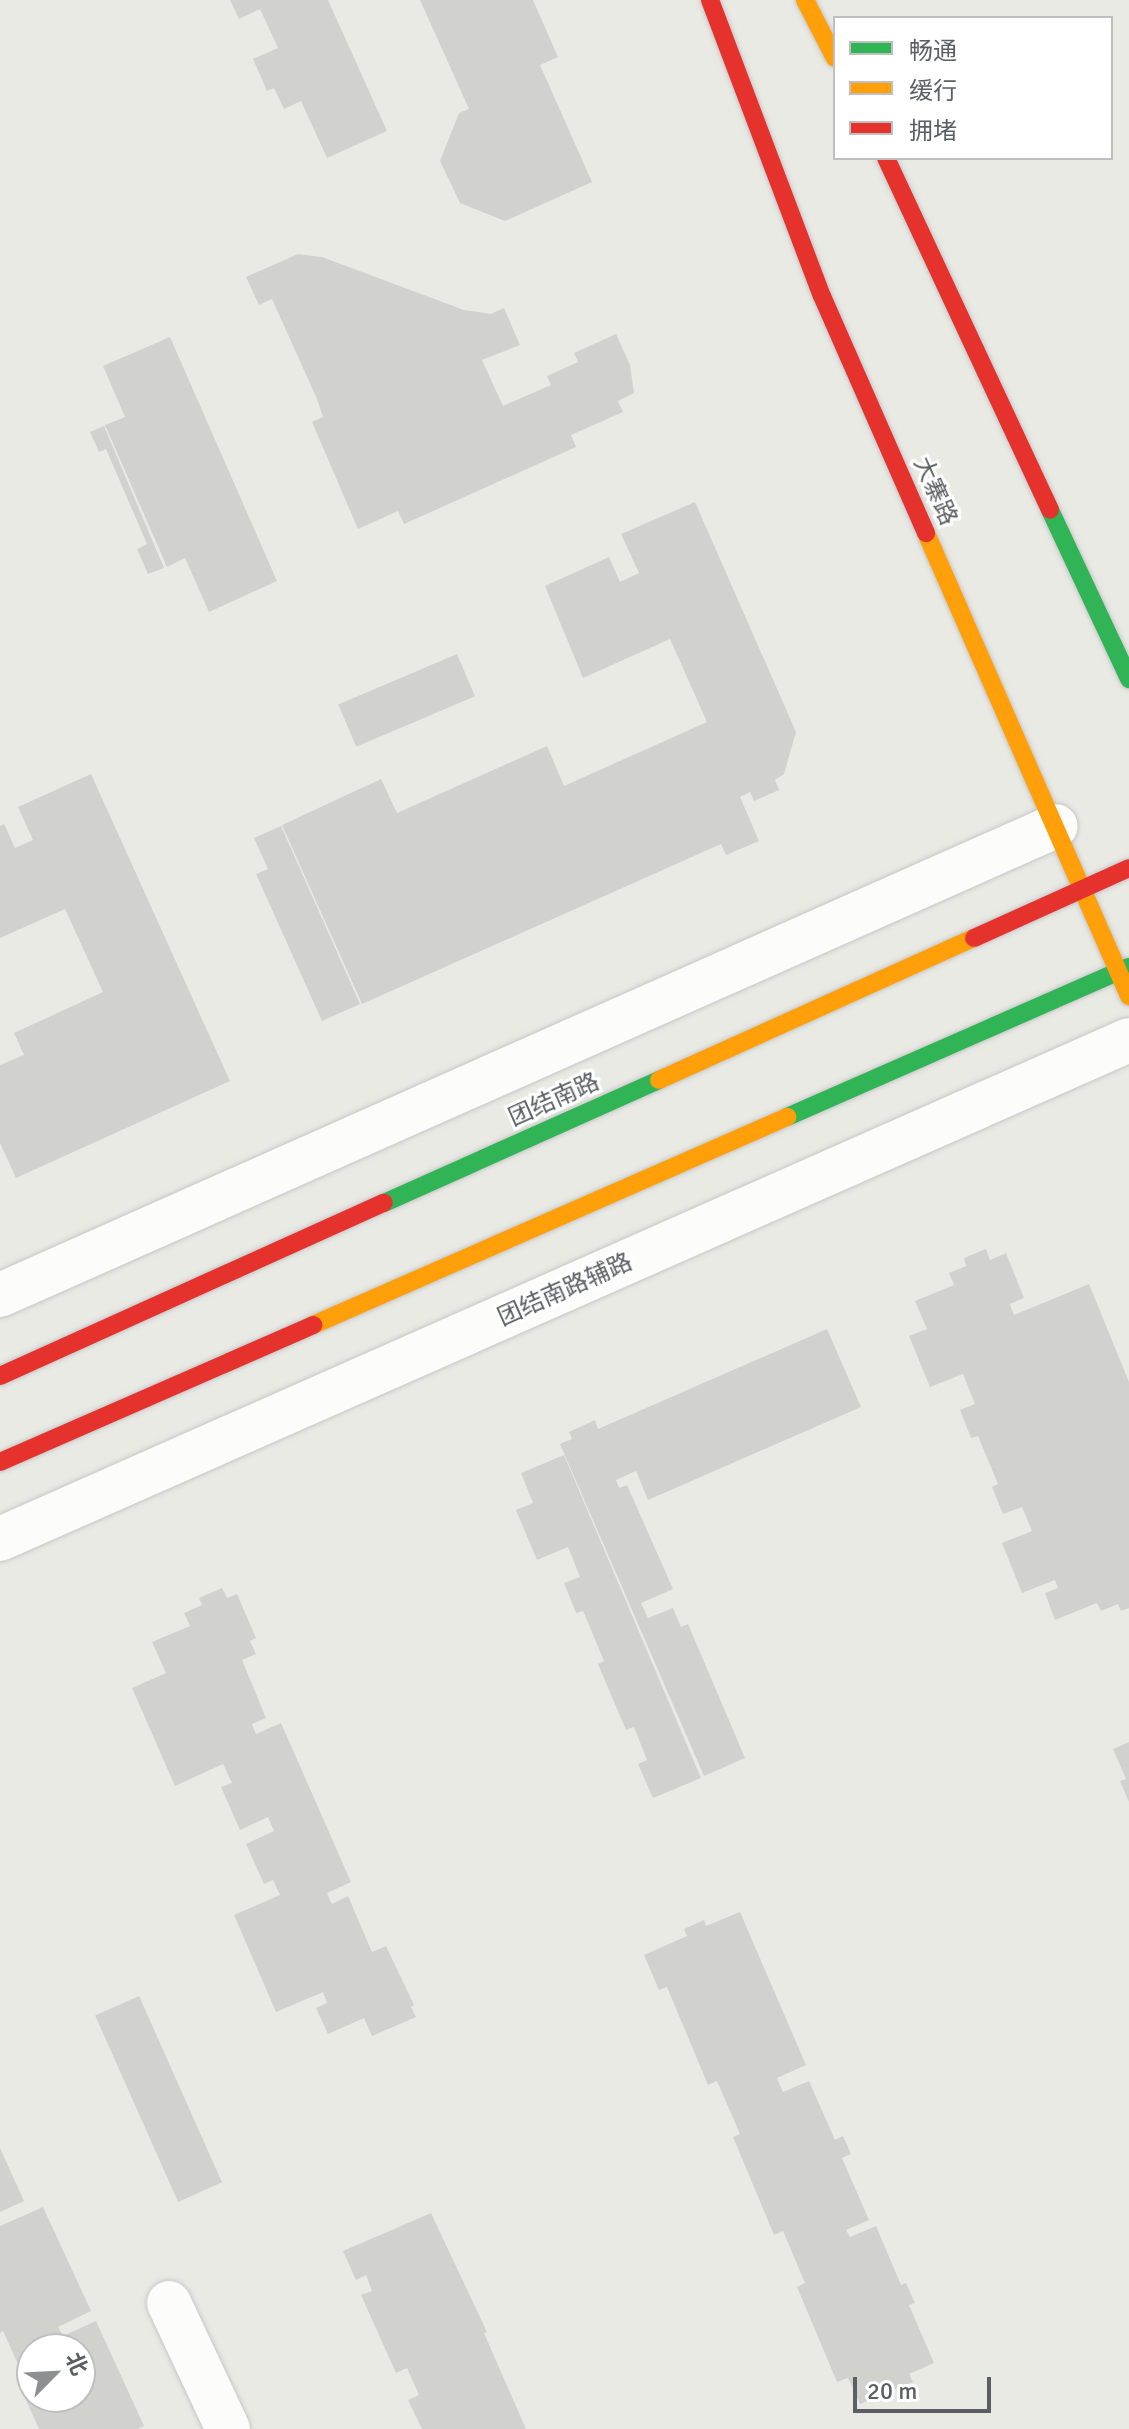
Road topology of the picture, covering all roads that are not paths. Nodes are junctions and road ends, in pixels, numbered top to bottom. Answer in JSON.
{"nodes":[{"id":1,"x":710,"y":0,"type":"edge"},
{"id":2,"x":805,"y":0,"type":"edge"},
{"id":3,"x":833,"y":54,"type":"edge"},
{"id":4,"x":887,"y":160,"type":"edge"},
{"id":5,"x":1129,"y":679,"type":"edge"},
{"id":6,"x":1056,"y":826,"type":"junction"},
{"id":7,"x":1129,"y":868,"type":"edge"},
{"id":8,"x":1084,"y":887,"type":"junction"},
{"id":9,"x":1124,"y":970,"type":"edge"},
{"id":10,"x":1129,"y":996,"type":"edge"},
{"id":11,"x":1129,"y":1040,"type":"edge"},
{"id":12,"x":0,"y":1295,"type":"edge"},
{"id":13,"x":0,"y":1376,"type":"edge"},
{"id":14,"x":0,"y":1462,"type":"edge"},
{"id":15,"x":0,"y":1539,"type":"edge"},
{"id":16,"x":169,"y":2303,"type":"dead end"},
{"id":17,"x":228,"y":2429,"type":"edge"}],
"edges":[{"from":1,"to":6,"type":"main road","name":"大寨路"},
{"from":2,"to":3,"type":"main road"},
{"from":4,"to":5,"type":"main road"},
{"from":6,"to":8,"type":"main road","name":"大寨路"},
{"from":6,"to":12,"type":"street"},
{"from":7,"to":8,"type":"main road","name":"团结南路"},
{"from":8,"to":9,"type":"main road","name":"大寨路"},
{"from":8,"to":13,"type":"main road","name":"团结南路"},
{"from":9,"to":10,"type":"main road","name":"大寨路"},
{"from":9,"to":14,"type":"main road"},
{"from":11,"to":15,"type":"street","name":"团结南路辅路"},
{"from":16,"to":17,"type":"street"}]}
